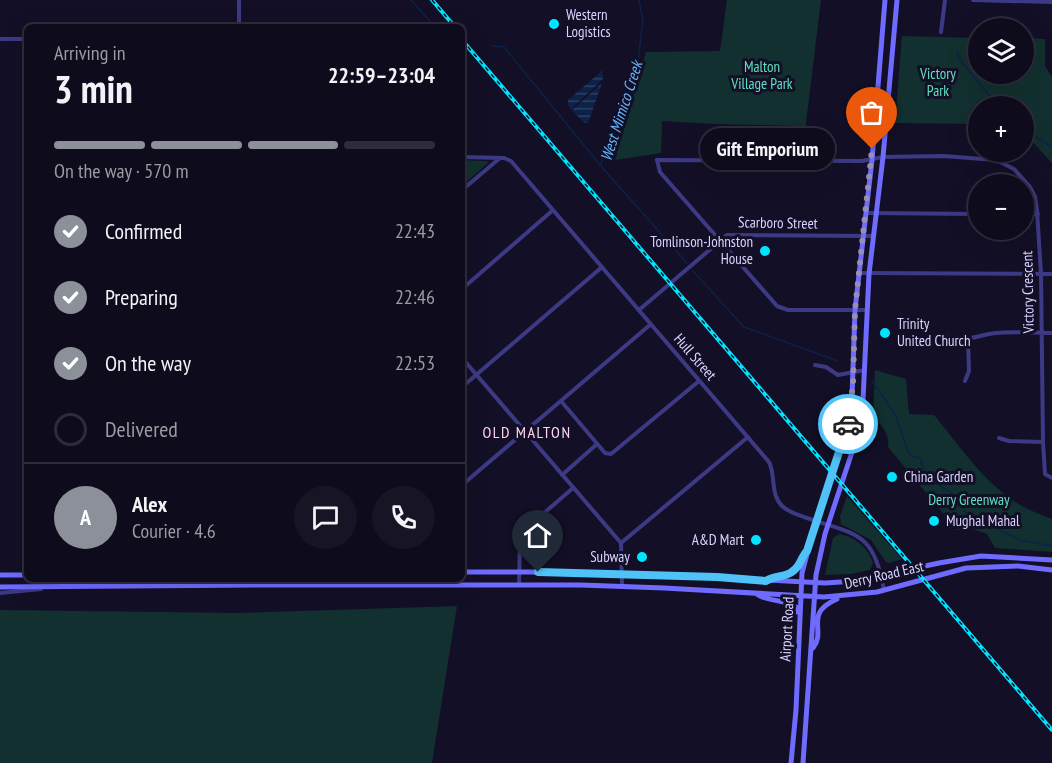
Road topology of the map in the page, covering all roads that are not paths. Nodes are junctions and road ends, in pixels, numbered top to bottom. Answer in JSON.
{"nodes":[{"id":1,"x":239,"y":0,"type":"edge"},
{"id":2,"x":885,"y":0,"type":"edge"},
{"id":3,"x":897,"y":0,"type":"edge"},
{"id":4,"x":945,"y":0,"type":"edge"},
{"id":5,"x":973,"y":0,"type":"edge"},
{"id":6,"x":1052,"y":2,"type":"edge"},
{"id":7,"x":239,"y":24,"type":"edge"},
{"id":8,"x":941,"y":32,"type":"dead end"},
{"id":9,"x":0,"y":39,"type":"edge"},
{"id":10,"x":24,"y":39,"type":"edge"},
{"id":11,"x":892,"y":44,"type":"junction"},
{"id":12,"x":881,"y":45,"type":"junction"},
{"id":13,"x":465,"y":157,"type":"edge"},
{"id":14,"x":883,"y":157,"type":"junction"},
{"id":15,"x":501,"y":158,"type":"junction"},
{"id":16,"x":872,"y":160,"type":"junction"},
{"id":17,"x":465,"y":188,"type":"edge"},
{"id":18,"x":553,"y":210,"type":"junction"},
{"id":19,"x":865,"y":213,"type":"junction"},
{"id":20,"x":877,"y":213,"type":"junction"},
{"id":21,"x":968,"y":214,"type":"edge"},
{"id":22,"x":1034,"y":214,"type":"edge"},
{"id":23,"x":1038,"y":214,"type":"junction"},
{"id":24,"x":863,"y":236,"type":"junction"},
{"id":25,"x":873,"y":236,"type":"junction"},
{"id":26,"x":720,"y":240,"type":"junction"},
{"id":27,"x":602,"y":267,"type":"junction"},
{"id":28,"x":859,"y":273,"type":"junction"},
{"id":29,"x":869,"y":274,"type":"junction"},
{"id":30,"x":1041,"y":274,"type":"junction"},
{"id":31,"x":1052,"y":274,"type":"edge"},
{"id":32,"x":465,"y":286,"type":"edge"},
{"id":33,"x":639,"y":310,"type":"junction"},
{"id":34,"x":855,"y":310,"type":"junction"},
{"id":35,"x":866,"y":310,"type":"junction"},
{"id":36,"x":651,"y":324,"type":"junction"},
{"id":37,"x":1041,"y":333,"type":"junction"},
{"id":38,"x":1052,"y":333,"type":"edge"},
{"id":39,"x":941,"y":335,"type":"dead end"},
{"id":40,"x":968,"y":340,"type":"junction"},
{"id":41,"x":465,"y":362,"type":"edge"},
{"id":42,"x":814,"y":365,"type":"dead end"},
{"id":43,"x":865,"y":370,"type":"junction"},
{"id":44,"x":854,"y":372,"type":"junction"},
{"id":45,"x":476,"y":375,"type":"junction"},
{"id":46,"x":699,"y":381,"type":"junction"},
{"id":47,"x":965,"y":381,"type":"dead end"},
{"id":48,"x":465,"y":384,"type":"edge"},
{"id":49,"x":561,"y":401,"type":"junction"},
{"id":50,"x":525,"y":431,"type":"junction"},
{"id":51,"x":748,"y":437,"type":"junction"},
{"id":52,"x":999,"y":438,"type":"dead end"},
{"id":53,"x":1042,"y":442,"type":"junction"},
{"id":54,"x":597,"y":444,"type":"junction"},
{"id":55,"x":562,"y":475,"type":"junction"},
{"id":56,"x":1052,"y":478,"type":"edge"},
{"id":57,"x":465,"y":482,"type":"edge"},
{"id":58,"x":573,"y":488,"type":"junction"},
{"id":59,"x":816,"y":521,"type":"junction"},
{"id":60,"x":828,"y":525,"type":"junction"},
{"id":61,"x":621,"y":543,"type":"junction"},
{"id":62,"x":807,"y":551,"type":"junction"},
{"id":63,"x":1052,"y":560,"type":"edge"},
{"id":64,"x":1052,"y":570,"type":"edge"},
{"id":65,"x":465,"y":572,"type":"edge"},
{"id":66,"x":519,"y":572,"type":"junction"},
{"id":67,"x":622,"y":574,"type":"junction"},
{"id":68,"x":0,"y":575,"type":"edge"},
{"id":69,"x":24,"y":575,"type":"edge"},
{"id":70,"x":881,"y":576,"type":"junction"},
{"id":71,"x":766,"y":581,"type":"junction"},
{"id":72,"x":331,"y":582,"type":"edge"},
{"id":73,"x":376,"y":582,"type":"edge"},
{"id":74,"x":802,"y":583,"type":"junction"},
{"id":75,"x":815,"y":583,"type":"junction"},
{"id":76,"x":519,"y":585,"type":"junction"},
{"id":77,"x":52,"y":586,"type":"junction"},
{"id":78,"x":0,"y":587,"type":"edge"},
{"id":79,"x":622,"y":587,"type":"junction"},
{"id":80,"x":884,"y":590,"type":"junction"},
{"id":81,"x":0,"y":593,"type":"edge"},
{"id":82,"x":756,"y":593,"type":"junction"},
{"id":83,"x":853,"y":596,"type":"junction"},
{"id":84,"x":800,"y":597,"type":"junction"},
{"id":85,"x":814,"y":597,"type":"junction"},
{"id":86,"x":798,"y":649,"type":"junction"},
{"id":87,"x":812,"y":649,"type":"junction"},
{"id":88,"x":791,"y":763,"type":"edge"},
{"id":89,"x":803,"y":763,"type":"edge"}],
"edges":[{"from":1,"to":7,"type":"street"},
{"from":2,"to":12,"type":"main road","name":"Airport Road"},
{"from":3,"to":11,"type":"main road","name":"Airport Road"},
{"from":4,"to":8,"type":"street"},
{"from":5,"to":6,"type":"street"},
{"from":9,"to":10,"type":"street"},
{"from":11,"to":12,"type":"main road"},
{"from":11,"to":14,"type":"main road","name":"Airport Road"},
{"from":12,"to":16,"type":"main road","name":"Airport Road"},
{"from":13,"to":15,"type":"street"},
{"from":14,"to":16,"type":"street","name":"Victory Crescent"},
{"from":14,"to":20,"type":"main road","name":"Airport Road"},
{"from":14,"to":23,"type":"street","name":"Victory Crescent"},
{"from":15,"to":17,"type":"street"},
{"from":15,"to":18,"type":"street","name":"Hull Street"},
{"from":16,"to":19,"type":"main road","name":"Airport Road"},
{"from":16,"to":26,"type":"street","name":"Victory Crescent"},
{"from":18,"to":27,"type":"street","name":"Hull Street"},
{"from":18,"to":32,"type":"street"},
{"from":19,"to":20,"type":"street"},
{"from":19,"to":24,"type":"main road","name":"Airport Road"},
{"from":20,"to":21,"type":"street"},
{"from":20,"to":25,"type":"main road","name":"Airport Road"},
{"from":22,"to":23,"type":"street"},
{"from":23,"to":30,"type":"street","name":"Victory Crescent"},
{"from":24,"to":25,"type":"street","name":"Scarboro Street"},
{"from":24,"to":26,"type":"street","name":"Scarboro Street"},
{"from":24,"to":28,"type":"main road","name":"Airport Road"},
{"from":25,"to":29,"type":"main road","name":"Airport Road"},
{"from":26,"to":33,"type":"street","name":"Scarboro Street"},
{"from":26,"to":34,"type":"street"},
{"from":27,"to":33,"type":"street","name":"Hull Street"},
{"from":27,"to":45,"type":"street"},
{"from":28,"to":29,"type":"street"},
{"from":28,"to":34,"type":"main road","name":"Airport Road"},
{"from":29,"to":30,"type":"street"},
{"from":29,"to":35,"type":"main road","name":"Airport Road"},
{"from":30,"to":31,"type":"street"},
{"from":30,"to":37,"type":"street","name":"Victory Crescent"},
{"from":33,"to":36,"type":"street","name":"Hull Street"},
{"from":34,"to":35,"type":"street"},
{"from":34,"to":44,"type":"main road","name":"Airport Road"},
{"from":35,"to":43,"type":"main road","name":"Airport Road"},
{"from":36,"to":46,"type":"street","name":"Hull Street"},
{"from":36,"to":49,"type":"street"},
{"from":37,"to":38,"type":"street"},
{"from":37,"to":40,"type":"street"},
{"from":37,"to":53,"type":"street","name":"Victory Crescent"},
{"from":39,"to":40,"type":"street"},
{"from":40,"to":47,"type":"street"},
{"from":41,"to":45,"type":"street"},
{"from":42,"to":44,"type":"street"},
{"from":43,"to":44,"type":"street"},
{"from":43,"to":60,"type":"main road","name":"Airport Road"},
{"from":44,"to":59,"type":"main road","name":"Airport Road"},
{"from":45,"to":48,"type":"street"},
{"from":45,"to":50,"type":"street"},
{"from":46,"to":51,"type":"street","name":"Hull Street"},
{"from":46,"to":54,"type":"street"},
{"from":49,"to":50,"type":"street"},
{"from":49,"to":54,"type":"street"},
{"from":50,"to":55,"type":"street"},
{"from":50,"to":57,"type":"street"},
{"from":51,"to":59,"type":"street","name":"Hull Street"},
{"from":51,"to":61,"type":"street"},
{"from":52,"to":53,"type":"street"},
{"from":53,"to":56,"type":"street","name":"Victory Crescent"},
{"from":54,"to":55,"type":"street"},
{"from":55,"to":58,"type":"street"},
{"from":58,"to":61,"type":"street"},
{"from":58,"to":66,"type":"street"},
{"from":59,"to":60,"type":"street","name":"Hull Street"},
{"from":59,"to":62,"type":"main road","name":"Airport Road"},
{"from":60,"to":70,"type":"street","name":"Hull Street"},
{"from":60,"to":75,"type":"main road","name":"Airport Road"},
{"from":61,"to":67,"type":"street"},
{"from":62,"to":71,"type":"main road"},
{"from":62,"to":74,"type":"main road","name":"Airport Road"},
{"from":63,"to":70,"type":"main road","name":"Derry Road East"},
{"from":64,"to":80,"type":"main road","name":"Derry Road East"},
{"from":65,"to":66,"type":"main road","name":"Derry Road East"},
{"from":66,"to":67,"type":"main road","name":"Derry Road East"},
{"from":66,"to":76,"type":"street"},
{"from":67,"to":71,"type":"main road","name":"Derry Road East"},
{"from":67,"to":79,"type":"street"},
{"from":68,"to":69,"type":"main road"},
{"from":70,"to":75,"type":"main road","name":"Derry Road East"},
{"from":70,"to":80,"type":"street","name":"Hull Street"},
{"from":71,"to":74,"type":"main road","name":"Derry Road East"},
{"from":72,"to":73,"type":"main road","name":"Derry Road East"},
{"from":72,"to":77,"type":"main road","name":"Derry Road East"},
{"from":73,"to":76,"type":"main road","name":"Derry Road East"},
{"from":74,"to":75,"type":"main road","name":"Derry Road East"},
{"from":74,"to":84,"type":"main road","name":"Airport Road"},
{"from":75,"to":85,"type":"main road","name":"Airport Road"},
{"from":76,"to":79,"type":"main road","name":"Derry Road East"},
{"from":77,"to":78,"type":"main road","name":"Derry Road East"},
{"from":77,"to":81,"type":"street"},
{"from":79,"to":82,"type":"main road","name":"Derry Road East"},
{"from":80,"to":83,"type":"main road","name":"Derry Road East"},
{"from":82,"to":84,"type":"main road","name":"Derry Road East"},
{"from":82,"to":86,"type":"main road"},
{"from":83,"to":85,"type":"main road","name":"Derry Road East"},
{"from":83,"to":87,"type":"main road"},
{"from":84,"to":85,"type":"main road","name":"Derry Road East"},
{"from":84,"to":86,"type":"main road","name":"Airport Road"},
{"from":85,"to":87,"type":"main road","name":"Airport Road"},
{"from":86,"to":88,"type":"main road","name":"Airport Road"},
{"from":87,"to":89,"type":"main road","name":"Airport Road"}]}
